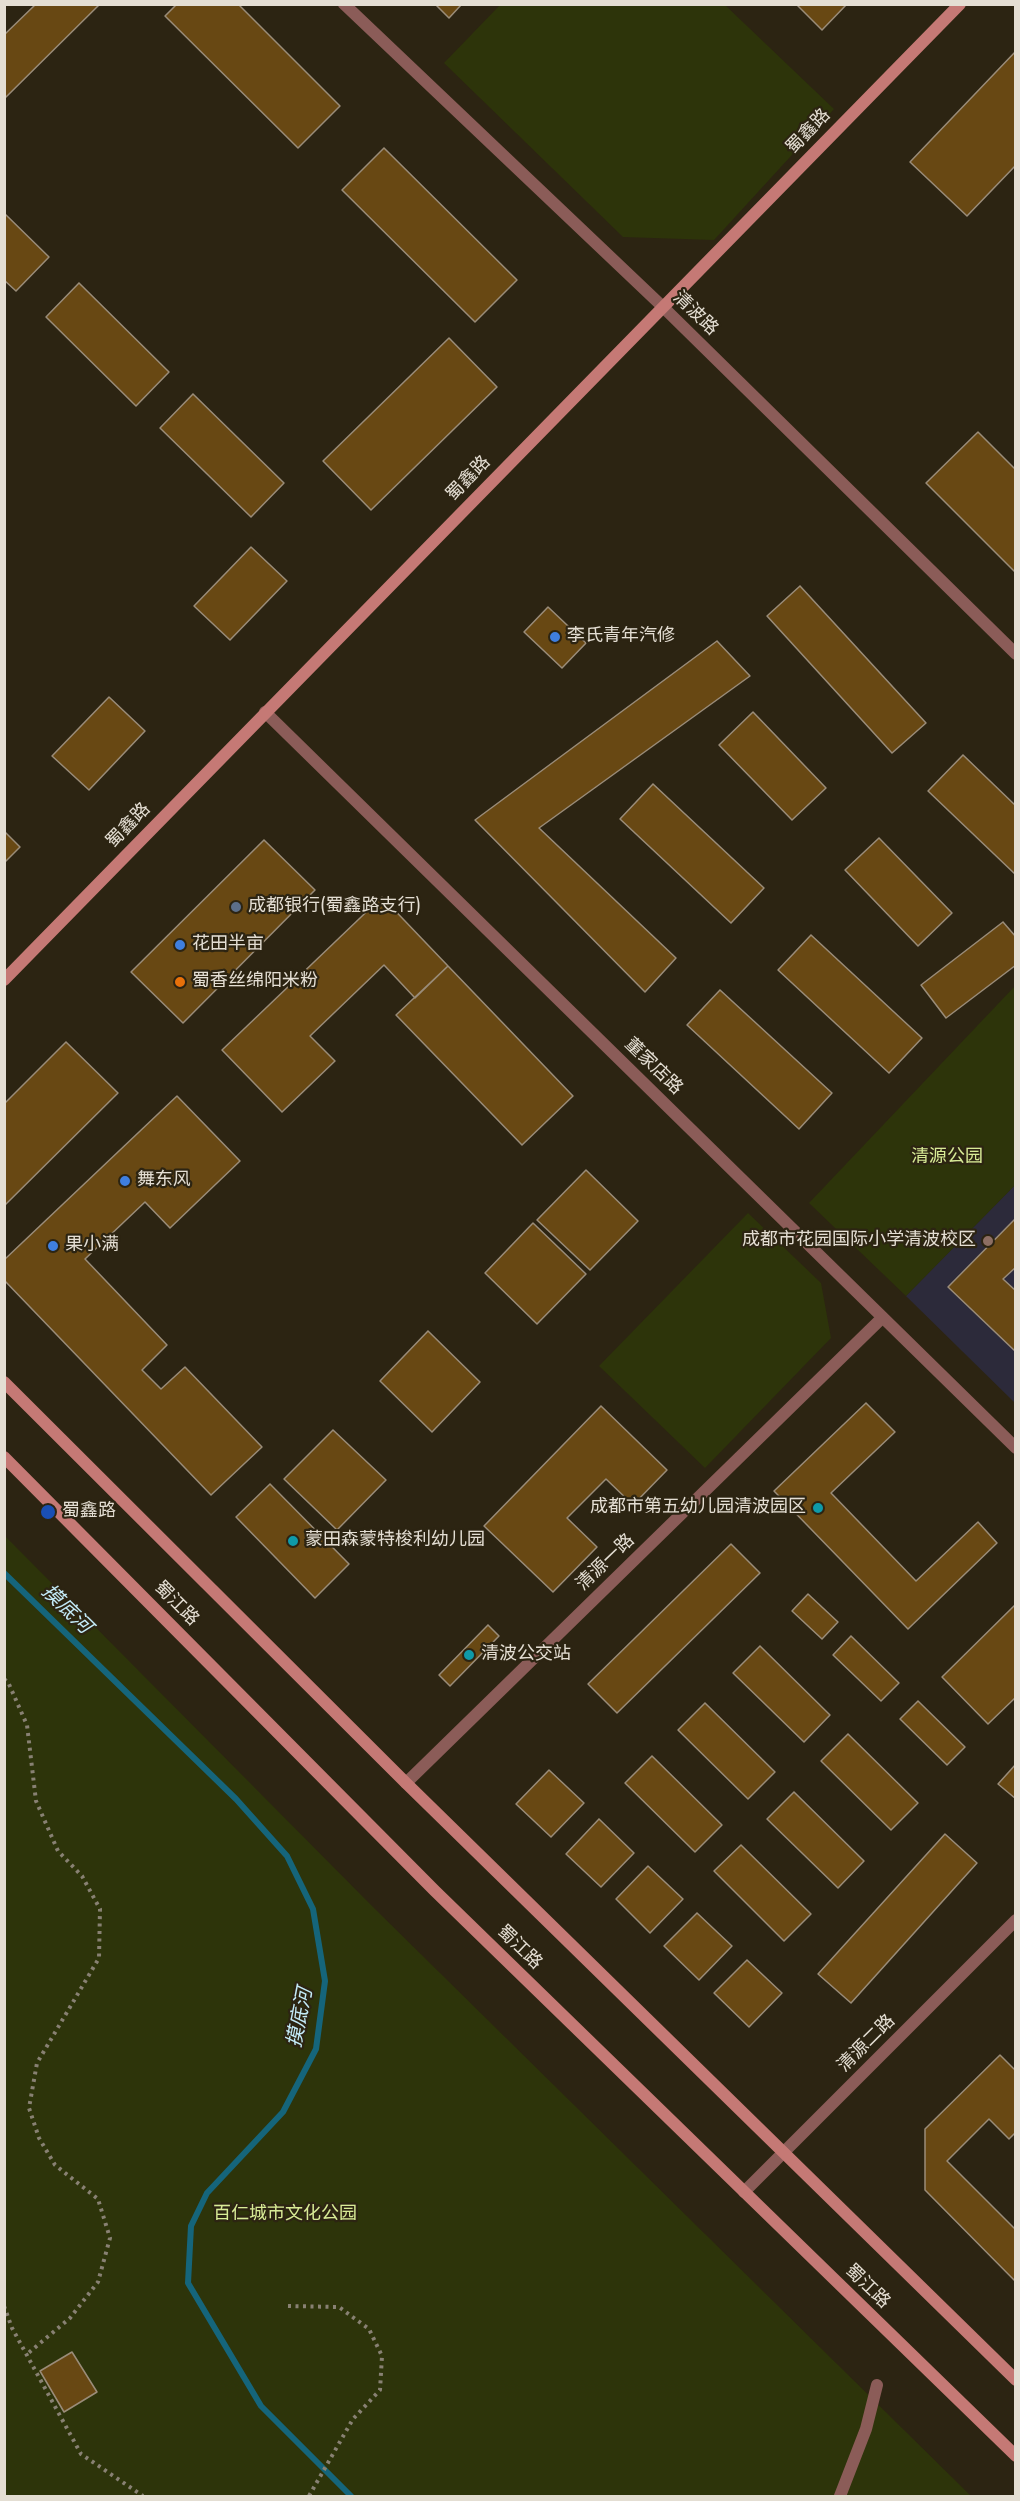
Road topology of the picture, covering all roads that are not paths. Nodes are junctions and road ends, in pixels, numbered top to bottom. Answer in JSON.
{"nodes":[{"id":1,"x":344,"y":4,"type":"edge"},
{"id":2,"x":960,"y":4,"type":"edge"},
{"id":3,"x":663,"y":307,"type":"junction"},
{"id":4,"x":1016,"y":654,"type":"edge"},
{"id":5,"x":265,"y":712,"type":"junction"},
{"id":6,"x":4,"y":980,"type":"edge"},
{"id":7,"x":882,"y":1318,"type":"junction"},
{"id":8,"x":4,"y":1382,"type":"edge"},
{"id":9,"x":1016,"y":1448,"type":"edge"},
{"id":10,"x":4,"y":1457,"type":"edge"},
{"id":11,"x":406,"y":1783,"type":"junction"},
{"id":12,"x":1016,"y":1920,"type":"edge"},
{"id":13,"x":784,"y":2152,"type":"junction"},
{"id":14,"x":744,"y":2192,"type":"junction"},
{"id":15,"x":1016,"y":2380,"type":"edge"},
{"id":16,"x":877,"y":2385,"type":"dead end"},
{"id":17,"x":1016,"y":2456,"type":"edge"},
{"id":18,"x":840,"y":2496,"type":"edge"}],
"edges":[{"from":1,"to":3,"type":"street","name":"清波路"},
{"from":2,"to":3,"type":"street","name":"蜀鑫路"},
{"from":3,"to":4,"type":"street","name":"清波路"},
{"from":3,"to":5,"type":"street","name":"蜀鑫路"},
{"from":5,"to":6,"type":"street","name":"蜀鑫路"},
{"from":5,"to":7,"type":"street","name":"董家店路"},
{"from":7,"to":9,"type":"street","name":"董家店路"},
{"from":7,"to":11,"type":"street","name":"清源一路"},
{"from":8,"to":11,"type":"street","name":"蜀江路"},
{"from":10,"to":14,"type":"street","name":"蜀江路"},
{"from":11,"to":13,"type":"street","name":"蜀江路"},
{"from":12,"to":13,"type":"street","name":"清源二路"},
{"from":13,"to":14,"type":"street","name":"清源二路"},
{"from":13,"to":15,"type":"street","name":"蜀江路"},
{"from":14,"to":17,"type":"street","name":"蜀江路"},
{"from":16,"to":18,"type":"street"}]}
